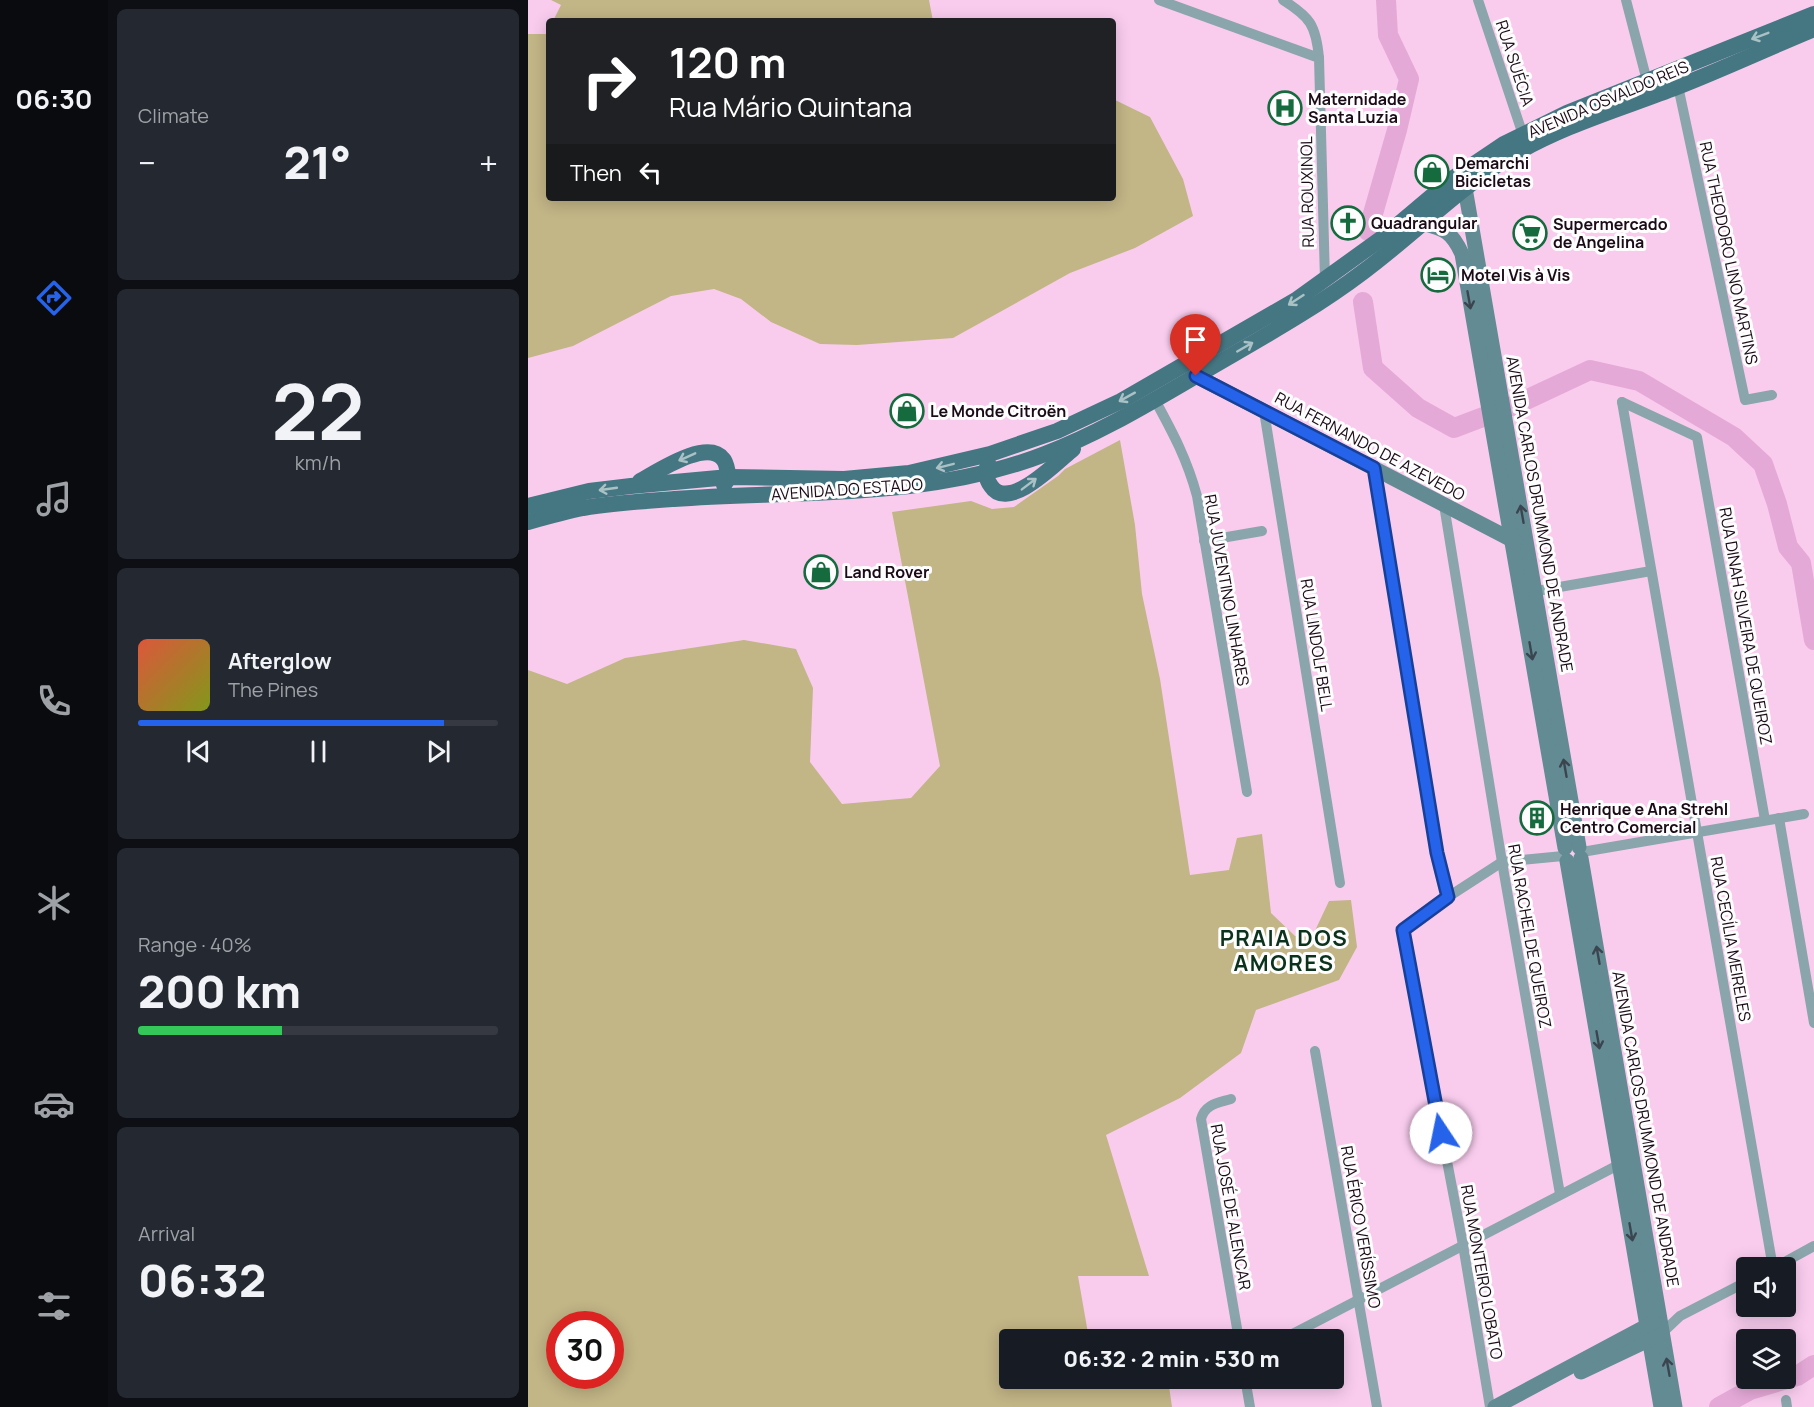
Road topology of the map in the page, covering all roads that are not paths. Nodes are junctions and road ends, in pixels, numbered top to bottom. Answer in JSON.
{"nodes":[{"id":1,"x":1159,"y":0,"type":"edge"},
{"id":2,"x":1283,"y":0,"type":"edge"},
{"id":3,"x":1478,"y":0,"type":"edge"},
{"id":4,"x":1626,"y":0,"type":"edge"},
{"id":5,"x":1814,"y":14,"type":"edge"},
{"id":6,"x":1814,"y":29,"type":"edge"},
{"id":7,"x":1319,"y":58,"type":"junction"},
{"id":8,"x":1647,"y":81,"type":"junction"},
{"id":9,"x":1678,"y":86,"type":"junction"},
{"id":10,"x":1523,"y":135,"type":"junction"},
{"id":11,"x":1465,"y":188,"type":"junction"},
{"id":12,"x":1422,"y":223,"type":"junction"},
{"id":13,"x":1469,"y":253,"type":"junction"},
{"id":14,"x":1363,"y":262,"type":"junction"},
{"id":15,"x":1325,"y":280,"type":"junction"},
{"id":16,"x":1486,"y":351,"type":"junction"},
{"id":17,"x":1196,"y":376,"type":"junction"},
{"id":18,"x":1772,"y":395,"type":"dead end"},
{"id":19,"x":1155,"y":400,"type":"junction"},
{"id":20,"x":1622,"y":402,"type":"joint"},
{"id":21,"x":1264,"y":411,"type":"junction"},
{"id":22,"x":1088,"y":437,"type":"junction"},
{"id":23,"x":990,"y":454,"type":"junction"},
{"id":24,"x":1374,"y":468,"type":"junction"},
{"id":25,"x":986,"y":473,"type":"junction"},
{"id":26,"x":729,"y":477,"type":"junction"},
{"id":27,"x":631,"y":486,"type":"junction"},
{"id":28,"x":718,"y":496,"type":"junction"},
{"id":29,"x":1444,"y":505,"type":"junction"},
{"id":30,"x":528,"y":506,"type":"edge"},
{"id":31,"x":528,"y":522,"type":"edge"},
{"id":32,"x":1262,"y":531,"type":"dead end"},
{"id":33,"x":1511,"y":540,"type":"junction"},
{"id":34,"x":1204,"y":541,"type":"junction"},
{"id":35,"x":1527,"y":545,"type":"junction"},
{"id":36,"x":1652,"y":571,"type":"junction"},
{"id":37,"x":1528,"y":592,"type":"junction"},
{"id":38,"x":1247,"y":792,"type":"dead end"},
{"id":39,"x":1804,"y":814,"type":"dead end"},
{"id":40,"x":1779,"y":818,"type":"junction"},
{"id":41,"x":1765,"y":820,"type":"junction"},
{"id":42,"x":1697,"y":832,"type":"junction"},
{"id":43,"x":1573,"y":853,"type":"junction"},
{"id":44,"x":1502,"y":862,"type":"junction"},
{"id":45,"x":1340,"y":883,"type":"dead end"},
{"id":46,"x":1448,"y":897,"type":"junction"},
{"id":47,"x":1814,"y":1023,"type":"edge"},
{"id":48,"x":1315,"y":1051,"type":"dead end"},
{"id":49,"x":1231,"y":1099,"type":"dead end"},
{"id":50,"x":1626,"y":1161,"type":"junction"},
{"id":51,"x":1560,"y":1194,"type":"junction"},
{"id":52,"x":1463,"y":1245,"type":"junction"},
{"id":53,"x":1814,"y":1246,"type":"edge"},
{"id":54,"x":1772,"y":1257,"type":"edge"},
{"id":55,"x":1794,"y":1257,"type":"edge"},
{"id":56,"x":1736,"y":1287,"type":"edge"},
{"id":57,"x":1358,"y":1299,"type":"junction"},
{"id":58,"x":1237,"y":1329,"type":"edge"},
{"id":59,"x":1302,"y":1329,"type":"edge"},
{"id":60,"x":1655,"y":1329,"type":"junction"},
{"id":61,"x":1247,"y":1389,"type":"edge"},
{"id":62,"x":1250,"y":1407,"type":"edge"},
{"id":63,"x":1377,"y":1407,"type":"edge"},
{"id":64,"x":1490,"y":1407,"type":"edge"},
{"id":65,"x":1495,"y":1407,"type":"edge"},
{"id":66,"x":1515,"y":1407,"type":"edge"},
{"id":67,"x":1660,"y":1407,"type":"edge"},
{"id":68,"x":1675,"y":1407,"type":"edge"}],
"edges":[{"from":1,"to":7,"type":"street"},
{"from":2,"to":7,"type":"street","name":"RUA ROUXINOL"},
{"from":3,"to":10,"type":"street","name":"RUA SUÉCIA"},
{"from":4,"to":8,"type":"street"},
{"from":5,"to":8,"type":"main road","name":"AVENIDA OSVALDO REIS","one_way":true},
{"from":6,"to":9,"type":"main road","name":"AVENIDA OSVALDO REIS"},
{"from":7,"to":15,"type":"street","name":"RUA ROUXINOL"},
{"from":8,"to":10,"type":"main road","name":"AVENIDA OSVALDO REIS"},
{"from":9,"to":11,"type":"main road","name":"AVENIDA OSVALDO REIS"},
{"from":9,"to":18,"type":"street","name":"RUA THEODORO LINO MARTINS"},
{"from":10,"to":14,"type":"main road","name":"AVENIDA OSVALDO REIS"},
{"from":11,"to":12,"type":"main road","name":"AVENIDA OSVALDO REIS"},
{"from":11,"to":13,"type":"main road","name":"AVENIDA CARLOS DRUMMOND DE ANDRADE"},
{"from":12,"to":13,"type":"main road","name":"AVENIDA CARLOS DRUMMOND DE ANDRADE"},
{"from":12,"to":14,"type":"main road","name":"AVENIDA OSVALDO REIS"},
{"from":13,"to":16,"type":"main road","name":"AVENIDA CARLOS DRUMMOND DE ANDRADE"},
{"from":14,"to":15,"type":"main road","name":"AVENIDA DO ESTADO"},
{"from":17,"to":14,"type":"main road","name":"AVENIDA DO ESTADO","one_way":true},
{"from":15,"to":23,"type":"main road","name":"AVENIDA DO ESTADO","one_way":true},
{"from":16,"to":33,"type":"main road","name":"AVENIDA CARLOS DRUMMOND DE ANDRADE"},
{"from":35,"to":16,"type":"main road","name":"AVENIDA CARLOS DRUMMOND DE ANDRADE","one_way":true},
{"from":17,"to":19,"type":"main road","name":"AVENIDA DO ESTADO"},
{"from":17,"to":21,"type":"main road","name":"RUA FERNANDO DE AZEVEDO"},
{"from":19,"to":22,"type":"main road","name":"AVENIDA DO ESTADO"},
{"from":19,"to":34,"type":"street","name":"RUA JUVENTINO LINHARES"},
{"from":20,"to":36,"type":"street","name":"RUA CECÍLIA MEIRELES"},
{"from":20,"to":41,"type":"street","name":"RUA DINAH SILVEIRA DE QUEIROZ"},
{"from":21,"to":24,"type":"main road","name":"RUA FERNANDO DE AZEVEDO"},
{"from":21,"to":45,"type":"street","name":"RUA LINDOLF BELL"},
{"from":22,"to":25,"type":"main road","name":"AVENIDA DO ESTADO"},
{"from":25,"to":22,"type":"main road","one_way":true},
{"from":23,"to":25,"type":"main road"},
{"from":23,"to":26,"type":"main road","name":"AVENIDA DO ESTADO","one_way":true},
{"from":24,"to":29,"type":"main road","name":"RUA FERNANDO DE AZEVEDO"},
{"from":24,"to":46,"type":"street"},
{"from":25,"to":28,"type":"main road","name":"AVENIDA DO ESTADO"},
{"from":26,"to":27,"type":"main road","name":"AVENIDA DO ESTADO"},
{"from":26,"to":27,"type":"main road","one_way":true},
{"from":26,"to":28,"type":"main road"},
{"from":27,"to":30,"type":"main road","name":"AVENIDA DO ESTADO","one_way":true},
{"from":28,"to":31,"type":"main road","name":"AVENIDA DO ESTADO"},
{"from":29,"to":33,"type":"main road","name":"RUA FERNANDO DE AZEVEDO"},
{"from":29,"to":44,"type":"street","name":"RUA RACHEL DE QUEIROZ"},
{"from":32,"to":34,"type":"street"},
{"from":33,"to":35,"type":"main road","name":"RUA FERNANDO DE AZEVEDO"},
{"from":33,"to":37,"type":"main road","name":"AVENIDA CARLOS DRUMMOND DE ANDRADE"},
{"from":34,"to":38,"type":"street","name":"RUA JUVENTINO LINHARES"},
{"from":35,"to":37,"type":"main road","name":"AVENIDA CARLOS DRUMMOND DE ANDRADE"},
{"from":36,"to":37,"type":"street"},
{"from":36,"to":42,"type":"street","name":"RUA CECÍLIA MEIRELES"},
{"from":37,"to":43,"type":"main road","name":"AVENIDA CARLOS DRUMMOND DE ANDRADE"},
{"from":39,"to":40,"type":"street"},
{"from":40,"to":41,"type":"street"},
{"from":40,"to":47,"type":"street"},
{"from":41,"to":42,"type":"street"},
{"from":42,"to":43,"type":"street"},
{"from":42,"to":54,"type":"street","name":"RUA CECÍLIA MEIRELES"},
{"from":43,"to":44,"type":"street"},
{"from":43,"to":50,"type":"main road","name":"AVENIDA CARLOS DRUMMOND DE ANDRADE"},
{"from":44,"to":46,"type":"street"},
{"from":44,"to":51,"type":"street","name":"RUA RACHEL DE QUEIROZ"},
{"from":46,"to":52,"type":"street","name":"RUA MONTEIRO LOBATO"},
{"from":48,"to":57,"type":"street","name":"RUA ÉRICO VERÍSSIMO"},
{"from":49,"to":58,"type":"street","name":"RUA JOSÉ DE ALENCAR"},
{"from":50,"to":51,"type":"street"},
{"from":50,"to":60,"type":"main road","name":"AVENIDA CARLOS DRUMMOND DE ANDRADE"},
{"from":51,"to":52,"type":"street"},
{"from":52,"to":57,"type":"street"},
{"from":52,"to":64,"type":"street","name":"RUA MONTEIRO LOBATO"},
{"from":53,"to":55,"type":"street"},
{"from":56,"to":60,"type":"street"},
{"from":57,"to":59,"type":"street"},
{"from":57,"to":63,"type":"street","name":"RUA ÉRICO VERÍSSIMO"},
{"from":60,"to":65,"type":"main road"},
{"from":60,"to":66,"type":"main road"},
{"from":60,"to":67,"type":"main road","name":"AVENIDA CARLOS DRUMMOND DE ANDRADE"},
{"from":68,"to":60,"type":"main road","name":"AVENIDA CARLOS DRUMMOND DE ANDRADE","one_way":true},
{"from":61,"to":62,"type":"street"}]}
